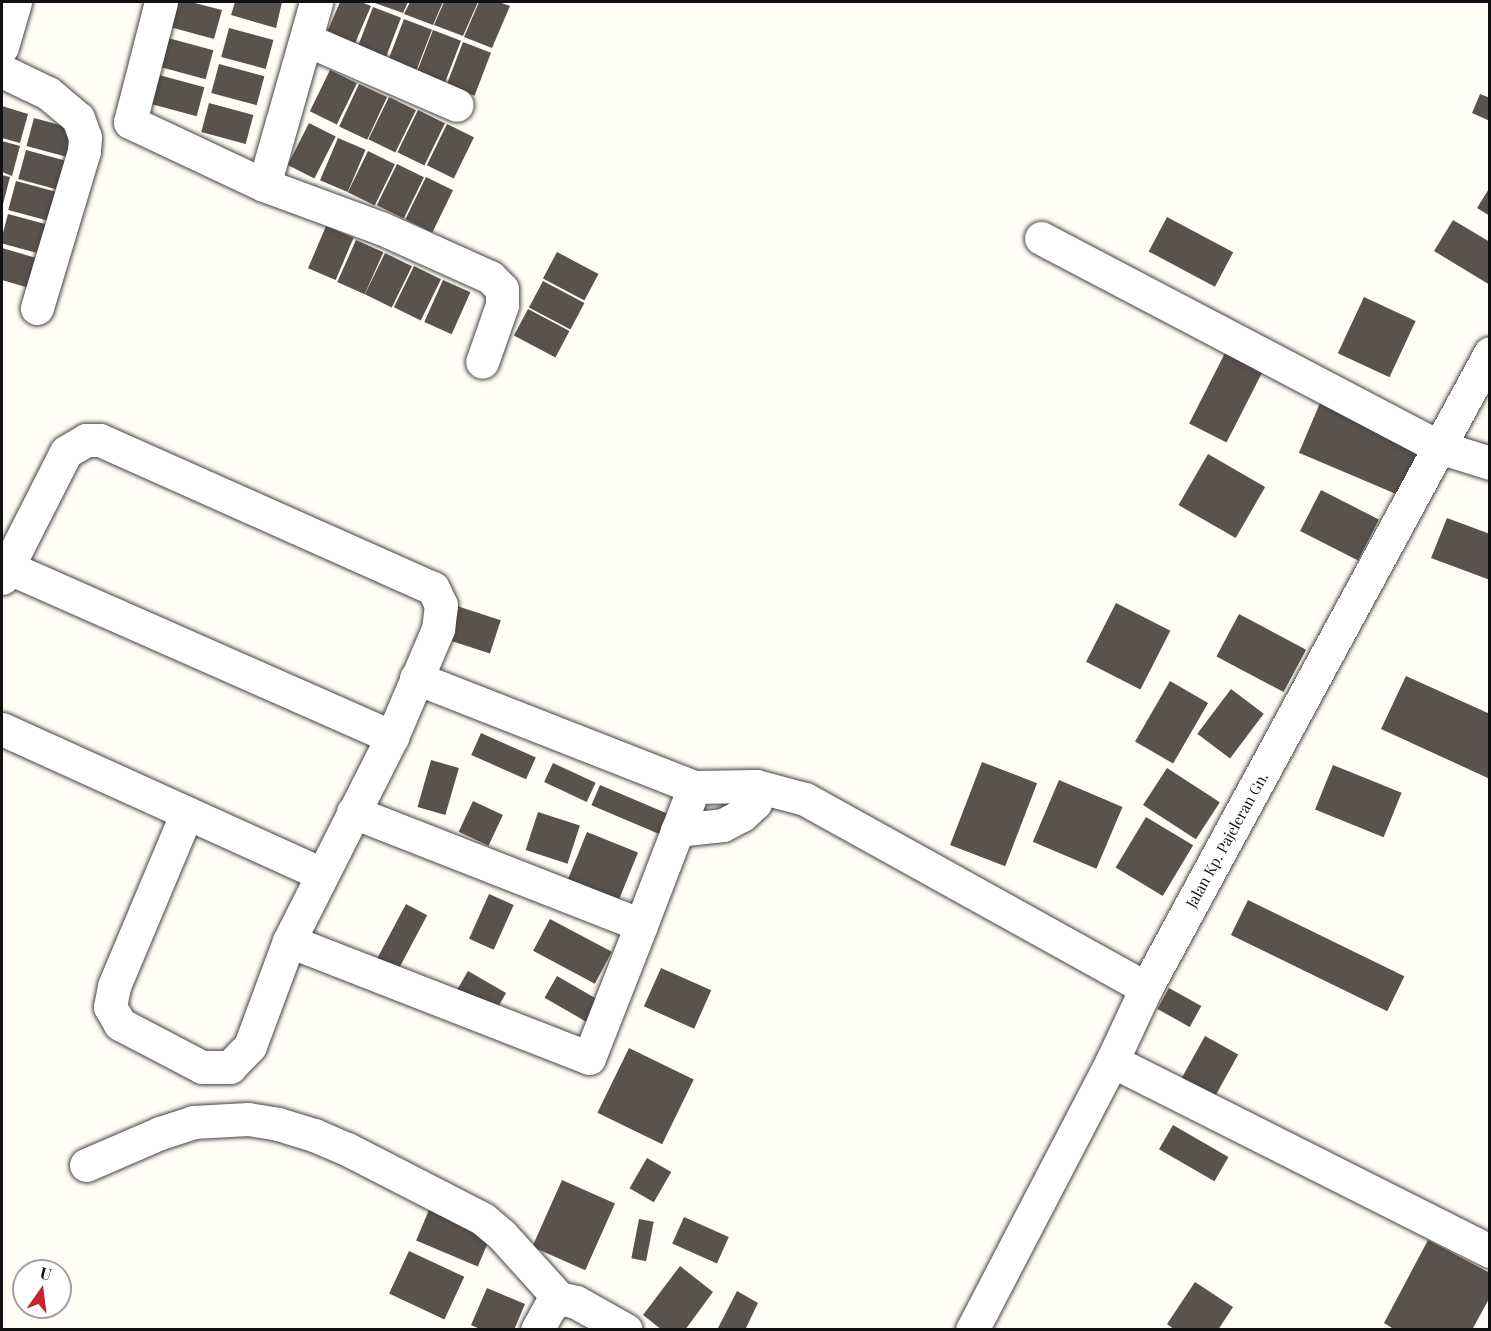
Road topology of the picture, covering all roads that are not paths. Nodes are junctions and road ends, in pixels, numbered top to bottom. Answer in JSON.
{"nodes":[{"id":1,"x":15,"y":2,"type":"edge"},
{"id":2,"x":161,"y":2,"type":"edge"},
{"id":3,"x":316,"y":2,"type":"edge"},
{"id":4,"x":307,"y":40,"type":"junction"},
{"id":5,"x":2,"y":47,"type":"edge"},
{"id":6,"x":2,"y":70,"type":"edge"},
{"id":7,"x":457,"y":105,"type":"dead end"},
{"id":8,"x":264,"y":185,"type":"junction"},
{"id":9,"x":1041,"y":238,"type":"dead end"},
{"id":10,"x":37,"y":308,"type":"dead end"},
{"id":11,"x":1490,"y":353,"type":"edge"},
{"id":12,"x":482,"y":362,"type":"dead end"},
{"id":13,"x":1439,"y":447,"type":"junction"},
{"id":14,"x":1490,"y":463,"type":"edge"},
{"id":15,"x":4,"y":573,"type":"edge"},
{"id":16,"x":416,"y":678,"type":"junction"},
{"id":17,"x":2,"y":729,"type":"edge"},
{"id":18,"x":392,"y":737,"type":"junction"},
{"id":19,"x":756,"y":786,"type":"junction"},
{"id":20,"x":694,"y":787,"type":"junction"},
{"id":21,"x":353,"y":812,"type":"junction"},
{"id":22,"x":186,"y":815,"type":"junction"},
{"id":23,"x":676,"y":830,"type":"junction"},
{"id":24,"x":321,"y":874,"type":"junction"},
{"id":25,"x":641,"y":925,"type":"junction"},
{"id":26,"x":290,"y":941,"type":"junction"},
{"id":27,"x":1146,"y":988,"type":"junction"},
{"id":28,"x":1112,"y":1061,"type":"junction"},
{"id":29,"x":86,"y":1165,"type":"dead end"},
{"id":30,"x":1490,"y":1251,"type":"edge"},
{"id":31,"x":559,"y":1298,"type":"junction"},
{"id":32,"x":537,"y":1329,"type":"edge"},
{"id":33,"x":626,"y":1329,"type":"edge"},
{"id":34,"x":972,"y":1329,"type":"edge"}],
"edges":[{"from":1,"to":5,"type":"street"},
{"from":2,"to":8,"type":"street"},
{"from":3,"to":4,"type":"street"},
{"from":4,"to":7,"type":"street"},
{"from":4,"to":8,"type":"street"},
{"from":6,"to":10,"type":"street"},
{"from":8,"to":12,"type":"street"},
{"from":9,"to":13,"type":"street"},
{"from":11,"to":13,"type":"street","name":"Jalan Kp. Pajeleran Gn."},
{"from":13,"to":14,"type":"street"},
{"from":13,"to":27,"type":"street","name":"Jalan Kp. Pajeleran Gn."},
{"from":15,"to":16,"type":"street"},
{"from":15,"to":18,"type":"street"},
{"from":16,"to":18,"type":"street"},
{"from":16,"to":20,"type":"street"},
{"from":17,"to":22,"type":"street"},
{"from":18,"to":21,"type":"street"},
{"from":19,"to":20,"type":"street"},
{"from":19,"to":23,"type":"street"},
{"from":19,"to":27,"type":"street"},
{"from":20,"to":23,"type":"street"},
{"from":21,"to":24,"type":"street"},
{"from":21,"to":25,"type":"street"},
{"from":22,"to":24,"type":"street"},
{"from":22,"to":26,"type":"street"},
{"from":23,"to":25,"type":"street"},
{"from":24,"to":26,"type":"street"},
{"from":25,"to":26,"type":"street"},
{"from":27,"to":28,"type":"street","name":"Jalan Kp. Pajeleran Gn."},
{"from":28,"to":30,"type":"street"},
{"from":28,"to":34,"type":"street","name":"Jalan Kp. Pajeleran Gn."},
{"from":29,"to":31,"type":"street"},
{"from":31,"to":32,"type":"street"},
{"from":31,"to":33,"type":"street"}]}
